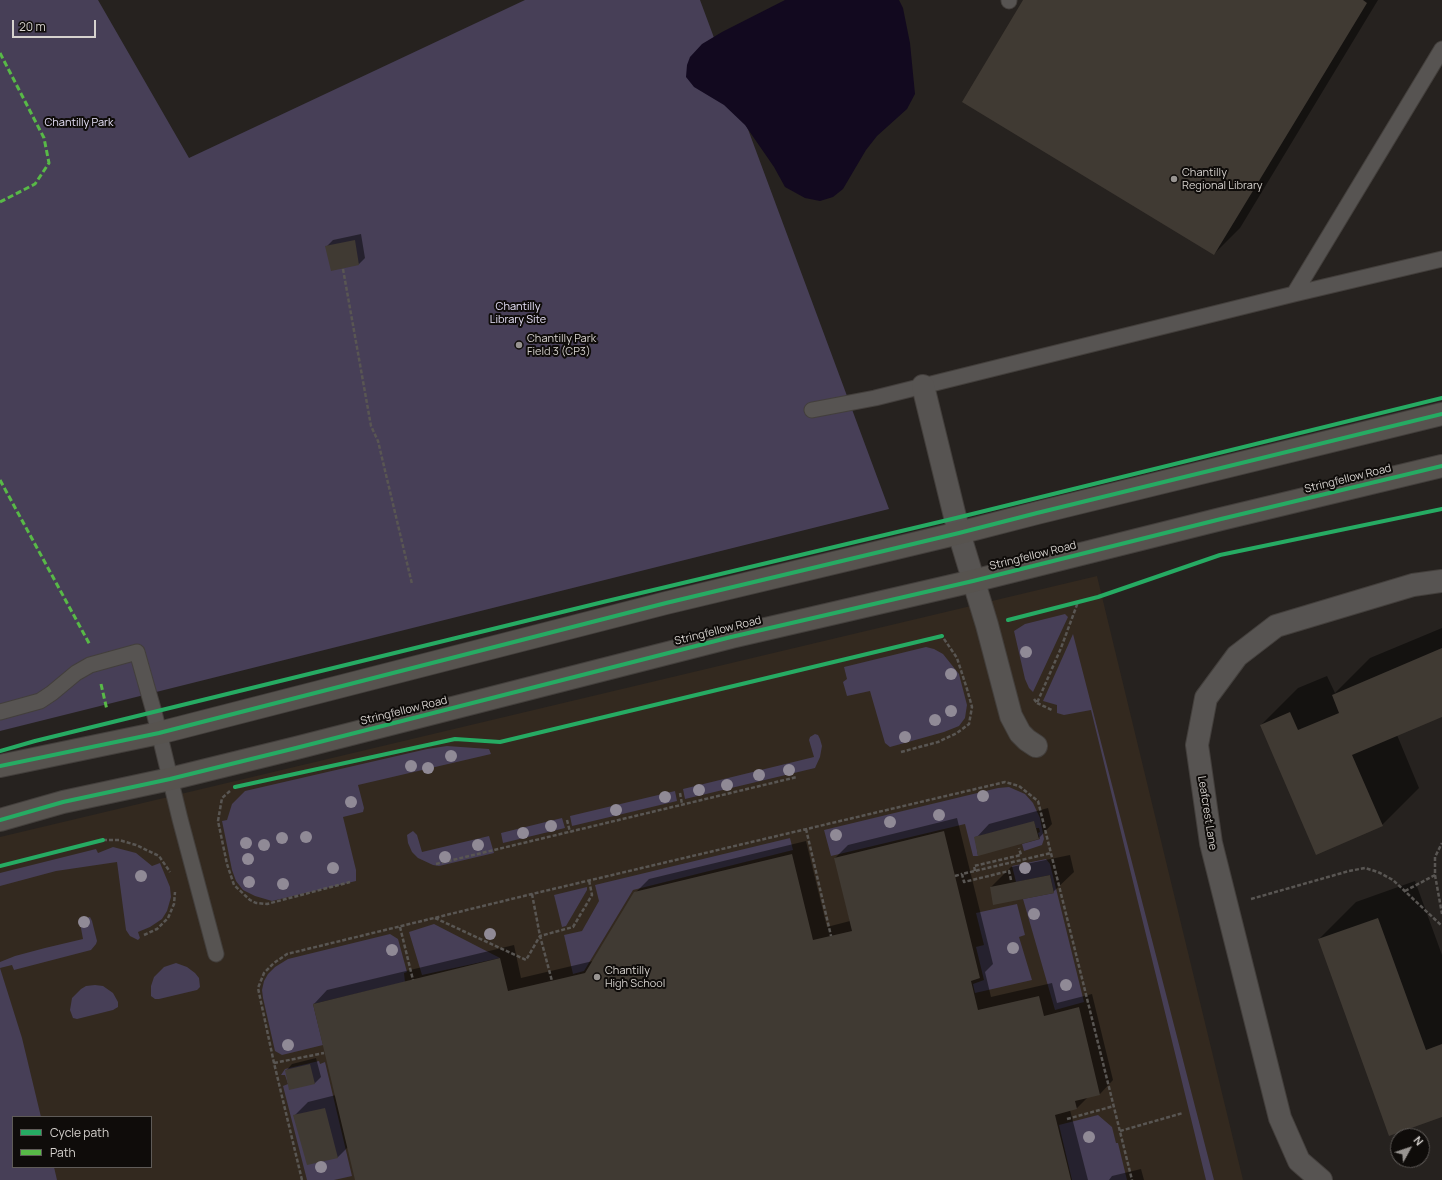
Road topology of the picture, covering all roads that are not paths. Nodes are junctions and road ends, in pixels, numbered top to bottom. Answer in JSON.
{"nodes":[{"id":1,"x":1442,"y":48,"type":"edge"},
{"id":2,"x":1442,"y":259,"type":"edge"},
{"id":3,"x":1294,"y":294,"type":"junction"},
{"id":4,"x":923,"y":386,"type":"junction"},
{"id":5,"x":812,"y":410,"type":"dead end"},
{"id":6,"x":1442,"y":414,"type":"edge"},
{"id":7,"x":1442,"y":466,"type":"edge"},
{"id":8,"x":959,"y":533,"type":"junction"},
{"id":9,"x":973,"y":581,"type":"junction"},
{"id":10,"x":1442,"y":581,"type":"edge"},
{"id":11,"x":0,"y":712,"type":"edge"},
{"id":12,"x":159,"y":733,"type":"junction"},
{"id":13,"x":1036,"y":746,"type":"dead end"},
{"id":14,"x":0,"y":766,"type":"edge"},
{"id":15,"x":170,"y":779,"type":"junction"},
{"id":16,"x":0,"y":820,"type":"edge"},
{"id":17,"x":216,"y":954,"type":"dead end"},
{"id":18,"x":1321,"y":1180,"type":"edge"}],
"edges":[{"from":1,"to":3,"type":"lane"},
{"from":2,"to":3,"type":"lane"},
{"from":3,"to":4,"type":"lane"},
{"from":4,"to":5,"type":"lane"},
{"from":4,"to":8,"type":"street"},
{"from":6,"to":8,"type":"main road"},
{"from":7,"to":9,"type":"main road","name":"Stringfellow Road"},
{"from":8,"to":9,"type":"street"},
{"from":8,"to":12,"type":"main road"},
{"from":9,"to":13,"type":"street"},
{"from":9,"to":15,"type":"main road","name":"Stringfellow Road"},
{"from":10,"to":18,"type":"street","name":"Leafcrest Lane"},
{"from":11,"to":12,"type":"lane"},
{"from":12,"to":14,"type":"main road"},
{"from":12,"to":15,"type":"lane"},
{"from":15,"to":16,"type":"main road","name":"Stringfellow Road"},
{"from":15,"to":17,"type":"lane"}]}
